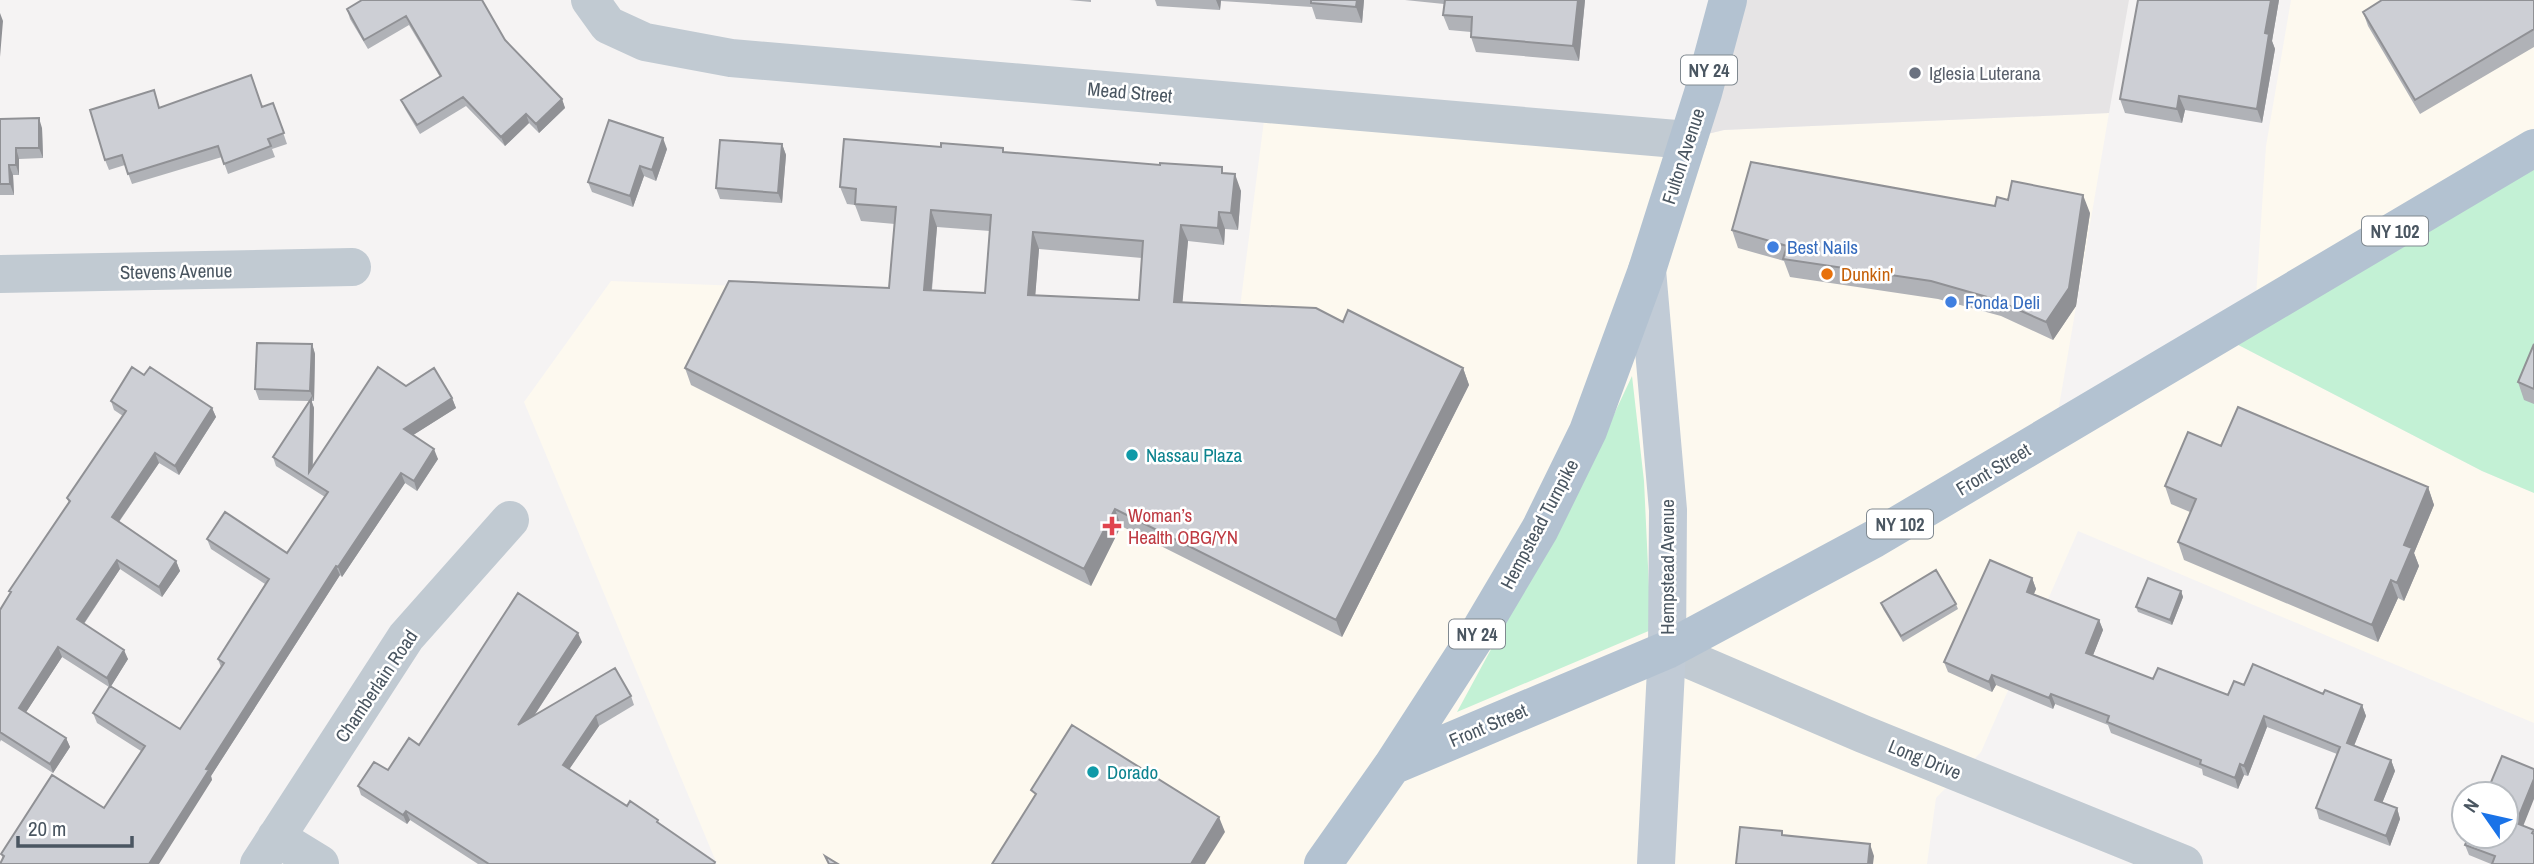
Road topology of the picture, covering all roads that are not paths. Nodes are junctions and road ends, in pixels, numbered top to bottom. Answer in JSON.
{"nodes":[{"id":1,"x":590,"y":0,"type":"edge"},
{"id":2,"x":1728,"y":0,"type":"edge"},
{"id":3,"x":1688,"y":140,"type":"junction"},
{"id":4,"x":2534,"y":148,"type":"edge"},
{"id":5,"x":352,"y":267,"type":"dead end"},
{"id":6,"x":1647,"y":270,"type":"junction"},
{"id":7,"x":0,"y":274,"type":"edge"},
{"id":8,"x":510,"y":520,"type":"dead end"},
{"id":9,"x":1667,"y":650,"type":"junction"},
{"id":10,"x":1392,"y":766,"type":"junction"},
{"id":11,"x":268,"y":850,"type":"edge"},
{"id":12,"x":320,"y":864,"type":"edge"},
{"id":13,"x":1323,"y":864,"type":"edge"},
{"id":14,"x":1656,"y":864,"type":"edge"},
{"id":15,"x":2184,"y":864,"type":"edge"}],
"edges":[{"from":1,"to":3,"type":"street","name":"Mead Street"},
{"from":2,"to":3,"type":"main road","name":"Fulton Avenue","number":"NY 24"},
{"from":3,"to":6,"type":"main road","name":"Fulton Avenue","number":"NY 24"},
{"from":4,"to":9,"type":"main road","name":"Front Street","number":"NY 102"},
{"from":5,"to":7,"type":"street","name":"Stevens Avenue"},
{"from":6,"to":9,"type":"main road","name":"Hempstead Avenue"},
{"from":6,"to":10,"type":"main road","name":"Hempstead Turnpike","number":"NY 24"},
{"from":8,"to":11,"type":"street","name":"Chamberlain Road"},
{"from":9,"to":10,"type":"main road","name":"Front Street","number":"NY 102"},
{"from":9,"to":14,"type":"main road","name":"Hempstead Avenue"},
{"from":9,"to":15,"type":"street","name":"Long Drive"},
{"from":10,"to":13,"type":"main road","name":"Hempstead Turnpike","number":"NY 24"},
{"from":11,"to":12,"type":"street"}]}
